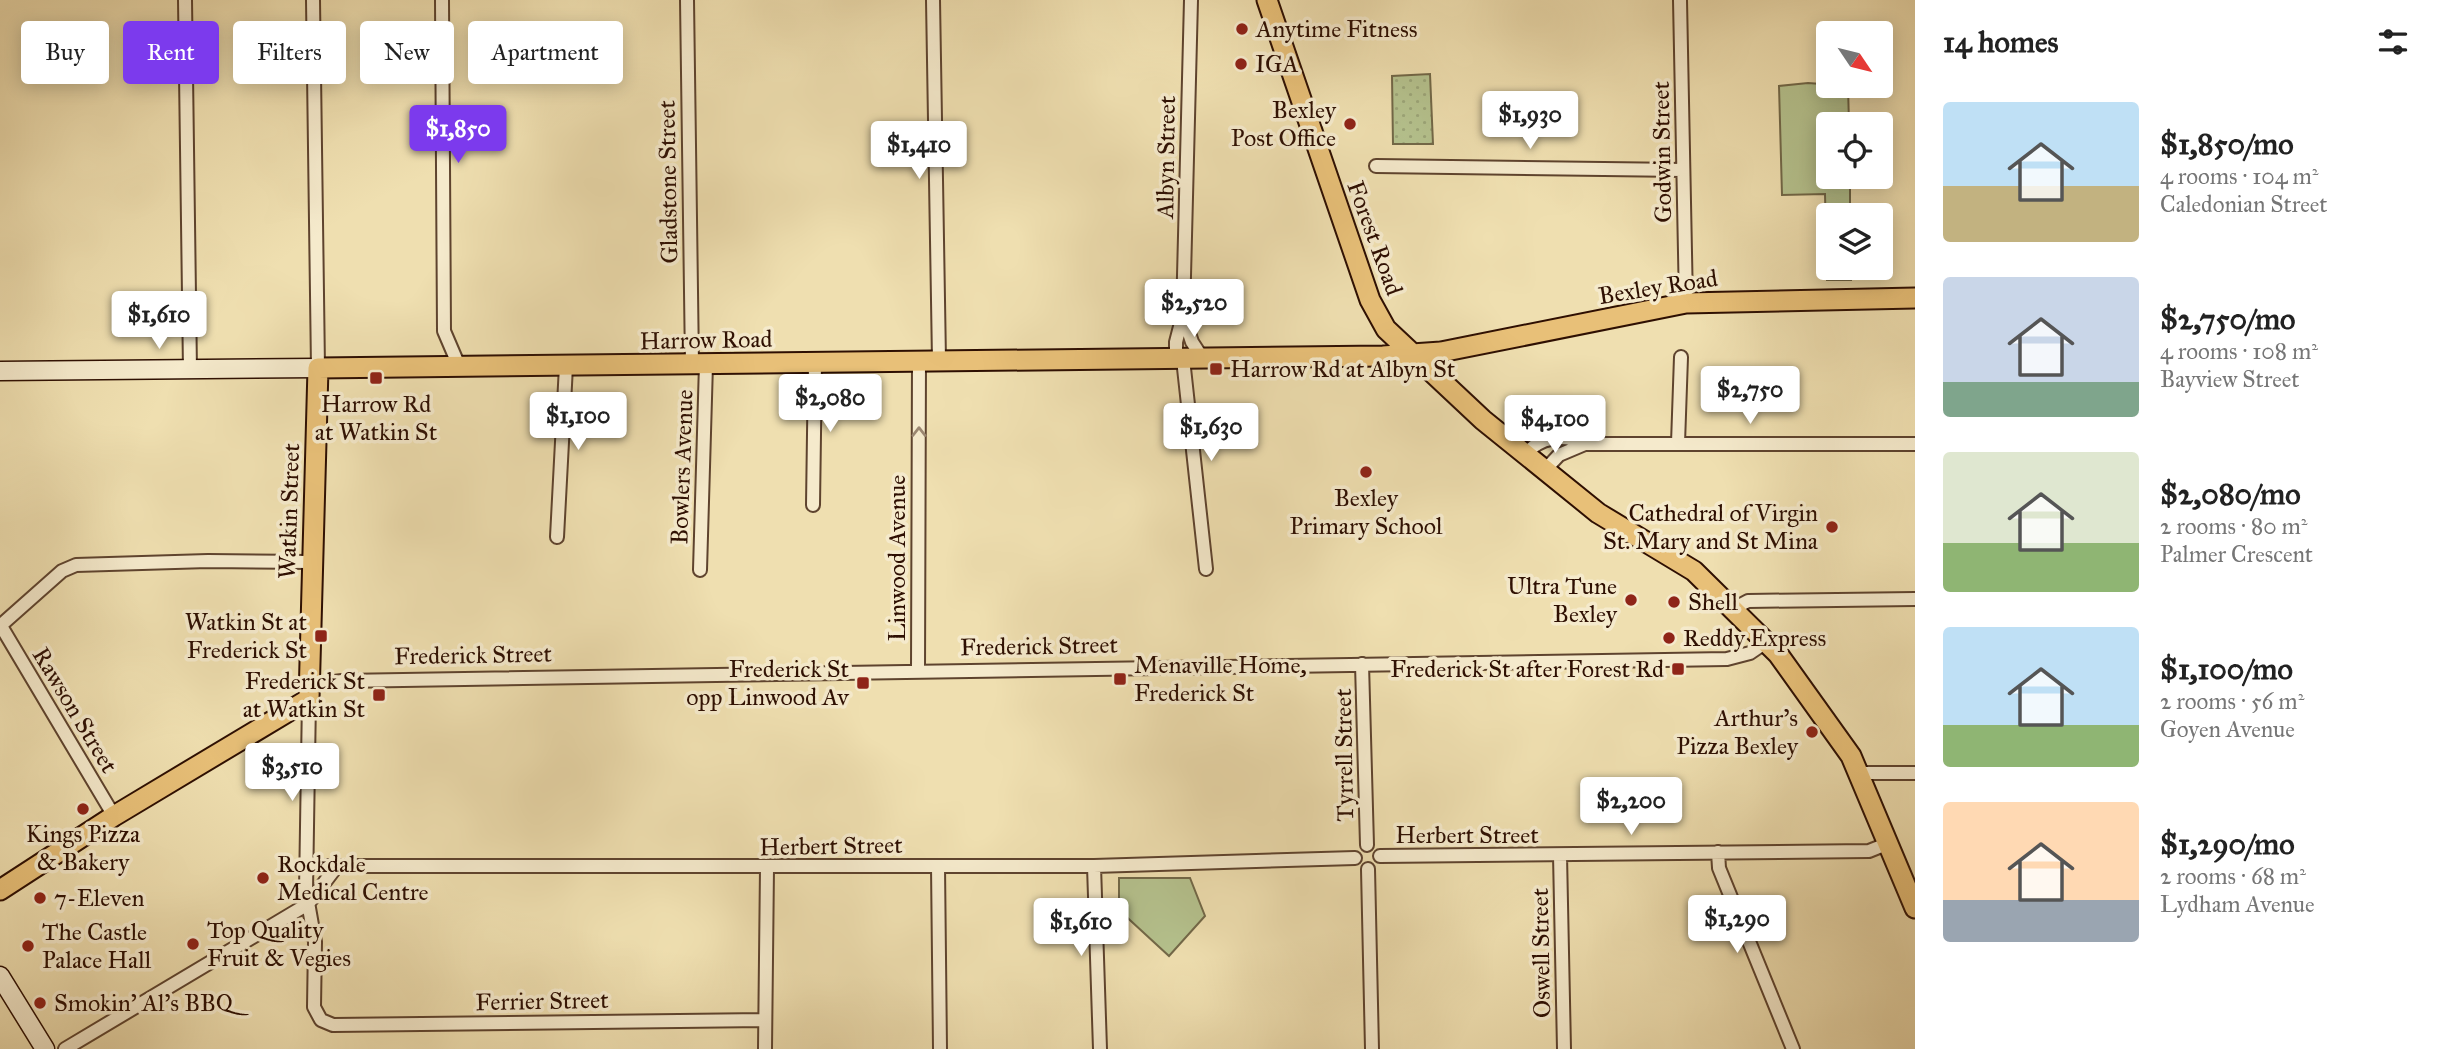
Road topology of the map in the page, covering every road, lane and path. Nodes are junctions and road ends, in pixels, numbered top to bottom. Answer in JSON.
{"nodes":[{"id":1,"x":185,"y":0,"type":"edge"},
{"id":2,"x":313,"y":0,"type":"edge"},
{"id":3,"x":442,"y":0,"type":"edge"},
{"id":4,"x":687,"y":0,"type":"edge"},
{"id":5,"x":933,"y":0,"type":"edge"},
{"id":6,"x":1191,"y":0,"type":"edge"},
{"id":7,"x":1267,"y":0,"type":"edge"},
{"id":8,"x":1680,"y":0,"type":"edge"},
{"id":9,"x":1376,"y":166,"type":"dead end"},
{"id":10,"x":1683,"y":170,"type":"junction"},
{"id":11,"x":1915,"y":298,"type":"edge"},
{"id":12,"x":1686,"y":303,"type":"junction"},
{"id":13,"x":1183,"y":315,"type":"junction"},
{"id":14,"x":1412,"y":354,"type":"junction"},
{"id":15,"x":1681,"y":357,"type":"dead end"},
{"id":16,"x":1187,"y":359,"type":"junction"},
{"id":17,"x":929,"y":361,"type":"junction"},
{"id":18,"x":815,"y":363,"type":"junction"},
{"id":19,"x":699,"y":364,"type":"junction"},
{"id":20,"x":459,"y":366,"type":"junction"},
{"id":21,"x":566,"y":366,"type":"junction"},
{"id":22,"x":318,"y":368,"type":"junction"},
{"id":23,"x":190,"y":370,"type":"junction"},
{"id":24,"x":0,"y":371,"type":"edge"},
{"id":25,"x":1678,"y":443,"type":"junction"},
{"id":26,"x":1584,"y":444,"type":"junction"},
{"id":27,"x":1915,"y":444,"type":"edge"},
{"id":28,"x":1524,"y":455,"type":"junction"},
{"id":29,"x":1544,"y":471,"type":"junction"},
{"id":30,"x":813,"y":505,"type":"dead end"},
{"id":31,"x":557,"y":537,"type":"dead end"},
{"id":32,"x":311,"y":562,"type":"junction"},
{"id":33,"x":1206,"y":569,"type":"dead end"},
{"id":34,"x":700,"y":570,"type":"dead end"},
{"id":35,"x":1915,"y":599,"type":"edge"},
{"id":36,"x":1733,"y":609,"type":"junction"},
{"id":37,"x":0,"y":626,"type":"edge"},
{"id":38,"x":1766,"y":642,"type":"junction"},
{"id":39,"x":1362,"y":664,"type":"junction"},
{"id":40,"x":918,"y":672,"type":"junction"},
{"id":41,"x":309,"y":692,"type":"junction"},
{"id":42,"x":1859,"y":773,"type":"junction"},
{"id":43,"x":1915,"y":774,"type":"edge"},
{"id":44,"x":114,"y":816,"type":"junction"},
{"id":45,"x":1889,"y":843,"type":"junction"},
{"id":46,"x":1367,"y":845,"type":"junction"},
{"id":47,"x":1718,"y":852,"type":"junction"},
{"id":48,"x":1560,"y":855,"type":"junction"},
{"id":49,"x":1380,"y":856,"type":"junction"},
{"id":50,"x":1355,"y":858,"type":"junction"},
{"id":51,"x":39,"y":862,"type":"junction"},
{"id":52,"x":307,"y":866,"type":"junction"},
{"id":53,"x":337,"y":866,"type":"junction"},
{"id":54,"x":938,"y":866,"type":"junction"},
{"id":55,"x":1094,"y":866,"type":"junction"},
{"id":56,"x":767,"y":868,"type":"junction"},
{"id":57,"x":1368,"y":869,"type":"junction"},
{"id":58,"x":0,"y":878,"type":"edge"},
{"id":59,"x":0,"y":890,"type":"edge"},
{"id":60,"x":308,"y":904,"type":"junction"},
{"id":61,"x":1915,"y":908,"type":"edge"},
{"id":62,"x":0,"y":976,"type":"edge"},
{"id":63,"x":321,"y":1020,"type":"joint"},
{"id":64,"x":765,"y":1020,"type":"junction"},
{"id":65,"x":46,"y":1049,"type":"edge"},
{"id":66,"x":65,"y":1049,"type":"edge"},
{"id":67,"x":765,"y":1049,"type":"edge"},
{"id":68,"x":940,"y":1049,"type":"edge"},
{"id":69,"x":1100,"y":1049,"type":"edge"},
{"id":70,"x":1372,"y":1049,"type":"edge"},
{"id":71,"x":1564,"y":1049,"type":"edge"},
{"id":72,"x":1793,"y":1049,"type":"edge"}],
"edges":[{"from":1,"to":23,"type":"street"},
{"from":2,"to":22,"type":"street","name":"Watkin Street"},
{"from":3,"to":20,"type":"street"},
{"from":4,"to":19,"type":"street","name":"Gladstone Street"},
{"from":5,"to":17,"type":"street","name":"Linwood Avenue"},
{"from":6,"to":13,"type":"street","name":"Albyn Street"},
{"from":7,"to":14,"type":"main road","name":"Forest Road"},
{"from":8,"to":10,"type":"street","name":"Godwin Street"},
{"from":9,"to":10,"type":"street"},
{"from":10,"to":12,"type":"street","name":"Godwin Street"},
{"from":11,"to":12,"type":"main road","name":"Bexley Road"},
{"from":12,"to":14,"type":"main road","name":"Bexley Road"},
{"from":13,"to":16,"type":"street","name":"Albyn Street"},
{"from":13,"to":16,"type":"street","name":"Albyn Street"},
{"from":14,"to":16,"type":"main road","name":"Harrow Road"},
{"from":14,"to":28,"type":"main road","name":"Forest Road"},
{"from":15,"to":25,"type":"street"},
{"from":16,"to":17,"type":"main road","name":"Harrow Road"},
{"from":16,"to":33,"type":"street"},
{"from":17,"to":18,"type":"main road","name":"Harrow Road"},
{"from":40,"to":17,"type":"street","name":"Linwood Avenue","one_way":true},
{"from":18,"to":19,"type":"main road","name":"Harrow Road"},
{"from":18,"to":30,"type":"street"},
{"from":19,"to":21,"type":"main road","name":"Harrow Road"},
{"from":19,"to":34,"type":"street","name":"Bowlers Avenue"},
{"from":20,"to":21,"type":"main road","name":"Harrow Road"},
{"from":20,"to":22,"type":"main road","name":"Harrow Road"},
{"from":21,"to":31,"type":"street"},
{"from":22,"to":23,"type":"main road","name":"Harrow Road"},
{"from":22,"to":32,"type":"main road","name":"Watkin Street"},
{"from":23,"to":24,"type":"main road","name":"Harrow Road"},
{"from":25,"to":26,"type":"street"},
{"from":25,"to":27,"type":"street"},
{"from":26,"to":28,"type":"street"},
{"from":26,"to":29,"type":"street"},
{"from":28,"to":29,"type":"main road","name":"Forest Road"},
{"from":29,"to":36,"type":"main road","name":"Forest Road"},
{"from":32,"to":37,"type":"street"},
{"from":32,"to":41,"type":"main road","name":"Watkin Street"},
{"from":35,"to":36,"type":"street"},
{"from":36,"to":38,"type":"main road","name":"Forest Road"},
{"from":37,"to":44,"type":"street","name":"Rawson Street"},
{"from":38,"to":39,"type":"street","name":"Frederick Street"},
{"from":38,"to":42,"type":"main road","name":"Forest Road"},
{"from":39,"to":40,"type":"street","name":"Frederick Street"},
{"from":39,"to":46,"type":"street","name":"Tyrrell Street"},
{"from":40,"to":41,"type":"street","name":"Frederick Street"},
{"from":41,"to":44,"type":"main road","name":"Frederick Street"},
{"from":41,"to":52,"type":"street","name":"Watkin Street"},
{"from":42,"to":43,"type":"street"},
{"from":42,"to":45,"type":"main road","name":"Forest Road"},
{"from":44,"to":51,"type":"main road","name":"Frederick Street"},
{"from":45,"to":47,"type":"street","name":"Herbert Street"},
{"from":45,"to":61,"type":"main road","name":"Forest Road"},
{"from":46,"to":49,"type":"street"},
{"from":46,"to":50,"type":"street"},
{"from":47,"to":48,"type":"street","name":"Herbert Street"},
{"from":47,"to":72,"type":"street"},
{"from":48,"to":49,"type":"street","name":"Herbert Street"},
{"from":48,"to":71,"type":"street","name":"Oswell Street"},
{"from":49,"to":57,"type":"street"},
{"from":50,"to":55,"type":"street","name":"Herbert Street"},
{"from":50,"to":57,"type":"street"},
{"from":51,"to":58,"type":"main road","name":"Frederick Street"},
{"from":51,"to":59,"type":"main road","name":"Frederick Street"},
{"from":52,"to":53,"type":"street","name":"Herbert Street"},
{"from":52,"to":60,"type":"street","name":"Watkin Street"},
{"from":53,"to":56,"type":"street","name":"Herbert Street"},
{"from":53,"to":60,"type":"street"},
{"from":54,"to":55,"type":"street","name":"Herbert Street"},
{"from":54,"to":56,"type":"street","name":"Herbert Street"},
{"from":54,"to":68,"type":"street"},
{"from":55,"to":69,"type":"street"},
{"from":56,"to":64,"type":"street"},
{"from":57,"to":70,"type":"street"},
{"from":60,"to":63,"type":"street","name":"Watkin Street"},
{"from":60,"to":66,"type":"street"},
{"from":62,"to":65,"type":"main road"},
{"from":63,"to":64,"type":"street","name":"Ferrier Street"},
{"from":64,"to":67,"type":"street"}]}
